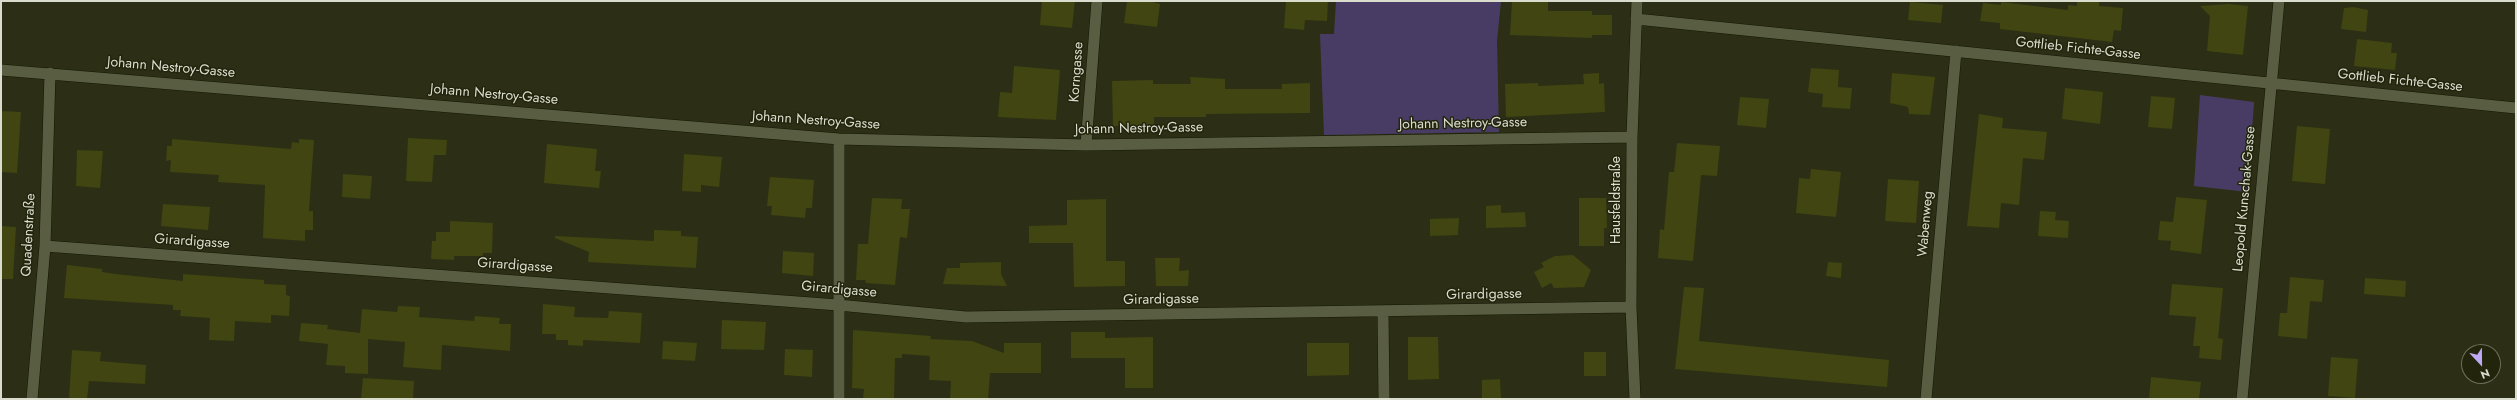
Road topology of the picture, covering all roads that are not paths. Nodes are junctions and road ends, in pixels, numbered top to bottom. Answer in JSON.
{"nodes":[{"id":1,"x":1097,"y":1,"type":"edge"},
{"id":2,"x":1637,"y":1,"type":"edge"},
{"id":3,"x":2279,"y":1,"type":"edge"},
{"id":4,"x":1636,"y":19,"type":"junction"},
{"id":5,"x":1956,"y":52,"type":"junction"},
{"id":6,"x":1,"y":70,"type":"edge"},
{"id":7,"x":50,"y":73,"type":"junction"},
{"id":8,"x":2271,"y":84,"type":"junction"},
{"id":9,"x":2516,"y":108,"type":"edge"},
{"id":10,"x":1632,"y":136,"type":"junction"},
{"id":11,"x":839,"y":139,"type":"junction"},
{"id":12,"x":1086,"y":145,"type":"junction"},
{"id":13,"x":45,"y":246,"type":"junction"},
{"id":14,"x":838,"y":305,"type":"junction"},
{"id":15,"x":1631,"y":307,"type":"junction"},
{"id":16,"x":1383,"y":312,"type":"junction"},
{"id":17,"x":32,"y":399,"type":"edge"},
{"id":18,"x":839,"y":399,"type":"edge"},
{"id":19,"x":1384,"y":399,"type":"edge"},
{"id":20,"x":1635,"y":399,"type":"edge"},
{"id":21,"x":1926,"y":399,"type":"edge"},
{"id":22,"x":2242,"y":399,"type":"edge"}],
"edges":[{"from":1,"to":12,"type":"street","name":"Korngasse"},
{"from":2,"to":4,"type":"street","name":"Hausfeldstraße"},
{"from":3,"to":8,"type":"street","name":"Leopold Kunschak-Gasse"},
{"from":4,"to":5,"type":"street","name":"Gottlieb Fichte-Gasse"},
{"from":4,"to":10,"type":"street","name":"Hausfeldstraße"},
{"from":5,"to":8,"type":"street","name":"Gottlieb Fichte-Gasse"},
{"from":5,"to":21,"type":"street","name":"Wabenweg"},
{"from":6,"to":7,"type":"street","name":"Johann Nestroy-Gasse"},
{"from":7,"to":11,"type":"street","name":"Johann Nestroy-Gasse"},
{"from":7,"to":13,"type":"street","name":"Quadenstraße"},
{"from":8,"to":9,"type":"street","name":"Gottlieb Fichte-Gasse"},
{"from":8,"to":22,"type":"street","name":"Leopold Kunschak-Gasse"},
{"from":10,"to":12,"type":"street","name":"Johann Nestroy-Gasse"},
{"from":10,"to":15,"type":"street","name":"Hausfeldstraße"},
{"from":11,"to":12,"type":"street","name":"Johann Nestroy-Gasse"},
{"from":11,"to":14,"type":"street"},
{"from":13,"to":14,"type":"street","name":"Girardigasse"},
{"from":13,"to":17,"type":"street","name":"Quadenstraße"},
{"from":14,"to":16,"type":"street","name":"Girardigasse"},
{"from":14,"to":18,"type":"street"},
{"from":15,"to":16,"type":"street","name":"Girardigasse"},
{"from":15,"to":20,"type":"street","name":"Hausfeldstraße"},
{"from":16,"to":19,"type":"street"}]}
